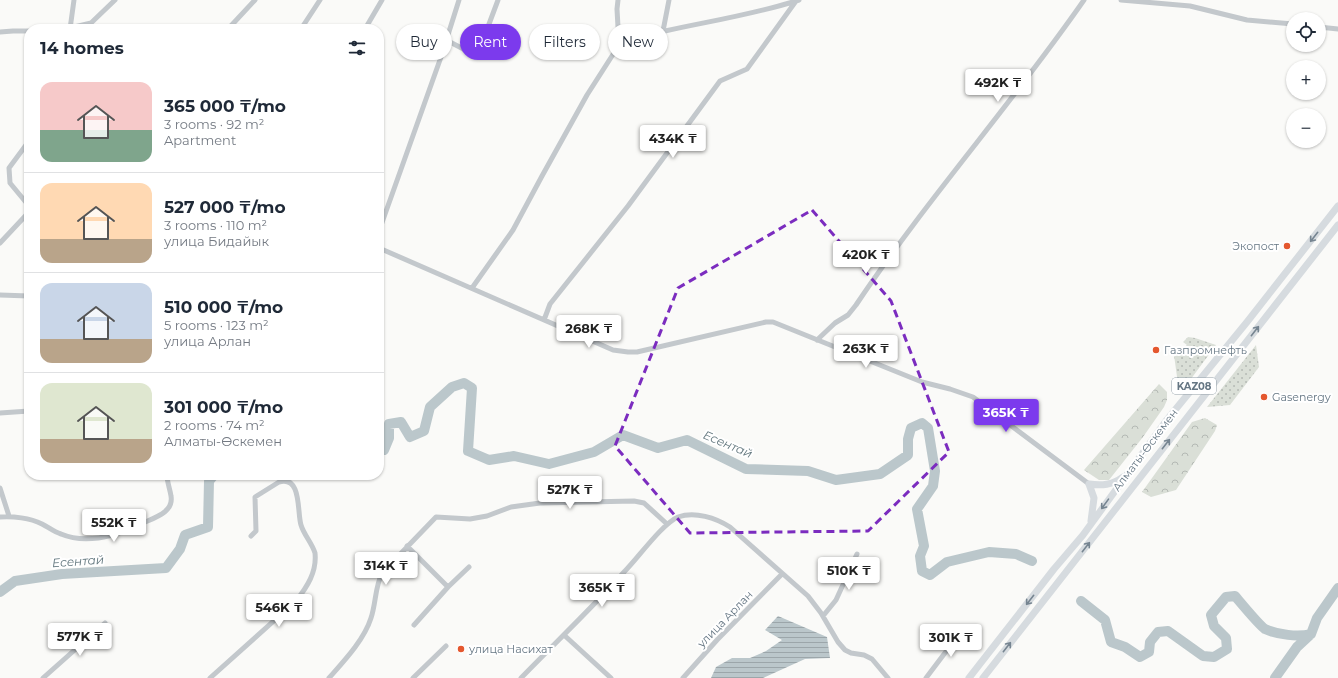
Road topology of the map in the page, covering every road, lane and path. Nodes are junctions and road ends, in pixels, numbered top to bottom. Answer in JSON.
{"nodes":[{"id":1,"x":74,"y":0,"type":"edge"},
{"id":2,"x":115,"y":0,"type":"edge"},
{"id":3,"x":254,"y":0,"type":"edge"},
{"id":4,"x":320,"y":0,"type":"edge"},
{"id":5,"x":382,"y":0,"type":"edge"},
{"id":6,"x":459,"y":0,"type":"edge"},
{"id":7,"x":498,"y":0,"type":"edge"},
{"id":8,"x":618,"y":0,"type":"edge"},
{"id":9,"x":669,"y":0,"type":"edge"},
{"id":10,"x":1084,"y":0,"type":"edge"},
{"id":11,"x":1121,"y":0,"type":"edge"},
{"id":12,"x":798,"y":1,"type":"edge"},
{"id":13,"x":1286,"y":23,"type":"edge"},
{"id":14,"x":70,"y":24,"type":"edge"},
{"id":15,"x":87,"y":24,"type":"edge"},
{"id":16,"x":232,"y":24,"type":"edge"},
{"id":17,"x":305,"y":24,"type":"edge"},
{"id":18,"x":368,"y":24,"type":"edge"},
{"id":19,"x":451,"y":24,"type":"edge"},
{"id":20,"x":618,"y":24,"type":"edge"},
{"id":21,"x":664,"y":24,"type":"edge"},
{"id":22,"x":1326,"y":28,"type":"edge"},
{"id":23,"x":1338,"y":29,"type":"edge"},
{"id":24,"x":668,"y":30,"type":"edge"},
{"id":25,"x":24,"y":31,"type":"edge"},
{"id":26,"x":0,"y":32,"type":"edge"},
{"id":27,"x":452,"y":43,"type":"edge"},
{"id":28,"x":439,"y":60,"type":"edge"},
{"id":29,"x":609,"y":60,"type":"edge"},
{"id":30,"x":24,"y":147,"type":"edge"},
{"id":31,"x":24,"y":200,"type":"edge"},
{"id":32,"x":1338,"y":206,"type":"edge"},
{"id":33,"x":24,"y":217,"type":"edge"},
{"id":34,"x":384,"y":217,"type":"edge"},
{"id":35,"x":1338,"y":225,"type":"edge"},
{"id":36,"x":0,"y":243,"type":"edge"},
{"id":37,"x":384,"y":250,"type":"edge"},
{"id":38,"x":472,"y":288,"type":"junction"},
{"id":39,"x":0,"y":295,"type":"edge"},
{"id":40,"x":24,"y":296,"type":"edge"},
{"id":41,"x":544,"y":320,"type":"junction"},
{"id":42,"x":816,"y":340,"type":"junction"},
{"id":43,"x":24,"y":410,"type":"edge"},
{"id":44,"x":0,"y":413,"type":"edge"},
{"id":45,"x":1128,"y":472,"type":"junction"},
{"id":46,"x":168,"y":480,"type":"edge"},
{"id":47,"x":1089,"y":484,"type":"junction"},
{"id":48,"x":0,"y":488,"type":"edge"},
{"id":49,"x":9,"y":516,"type":"junction"},
{"id":50,"x":0,"y":517,"type":"edge"},
{"id":51,"x":667,"y":524,"type":"junction"},
{"id":52,"x":1091,"y":524,"type":"junction"},
{"id":53,"x":251,"y":536,"type":"dead end"},
{"id":54,"x":407,"y":546,"type":"junction"},
{"id":55,"x":857,"y":554,"type":"dead end"},
{"id":56,"x":469,"y":567,"type":"dead end"},
{"id":57,"x":782,"y":574,"type":"junction"},
{"id":58,"x":448,"y":587,"type":"junction"},
{"id":59,"x":823,"y":616,"type":"junction"},
{"id":60,"x":105,"y":623,"type":"dead end"},
{"id":61,"x":414,"y":625,"type":"dead end"},
{"id":62,"x":964,"y":628,"type":"dead end"},
{"id":63,"x":564,"y":635,"type":"junction"},
{"id":64,"x":446,"y":646,"type":"dead end"},
{"id":65,"x":43,"y":678,"type":"edge"},
{"id":66,"x":210,"y":678,"type":"edge"},
{"id":67,"x":329,"y":678,"type":"edge"},
{"id":68,"x":412,"y":678,"type":"edge"},
{"id":69,"x":522,"y":678,"type":"edge"},
{"id":70,"x":611,"y":678,"type":"edge"},
{"id":71,"x":683,"y":678,"type":"edge"},
{"id":72,"x":888,"y":678,"type":"edge"},
{"id":73,"x":926,"y":678,"type":"edge"},
{"id":74,"x":969,"y":678,"type":"edge"},
{"id":75,"x":983,"y":678,"type":"edge"}],
"edges":[{"from":1,"to":14,"type":"street"},
{"from":2,"to":15,"type":"street"},
{"from":3,"to":16,"type":"street"},
{"from":4,"to":17,"type":"street"},
{"from":5,"to":18,"type":"street"},
{"from":6,"to":19,"type":"street"},
{"from":7,"to":27,"type":"street"},
{"from":8,"to":20,"type":"street"},
{"from":9,"to":21,"type":"street"},
{"from":10,"to":42,"type":"street"},
{"from":11,"to":13,"type":"street"},
{"from":12,"to":24,"type":"street"},
{"from":12,"to":41,"type":"street"},
{"from":22,"to":23,"type":"street"},
{"from":25,"to":26,"type":"street"},
{"from":28,"to":34,"type":"street"},
{"from":29,"to":38,"type":"street"},
{"from":30,"to":31,"type":"street"},
{"from":32,"to":45,"type":"highway","name":"Алматы-Өскемен","number":"KAZ08","one_way":true},
{"from":33,"to":36,"type":"street"},
{"from":75,"to":35,"type":"highway","name":"Алматы-Өскемен","number":"KAZ08","one_way":true},
{"from":37,"to":38,"type":"street"},
{"from":38,"to":41,"type":"street"},
{"from":39,"to":40,"type":"street"},
{"from":41,"to":42,"type":"street"},
{"from":42,"to":47,"type":"street"},
{"from":43,"to":44,"type":"street"},
{"from":45,"to":47,"type":"highway"},
{"from":45,"to":52,"type":"highway","name":"Алматы-Өскемен","number":"KAZ08","one_way":true},
{"from":46,"to":49,"type":"street"},
{"from":47,"to":52,"type":"highway"},
{"from":48,"to":49,"type":"street"},
{"from":49,"to":50,"type":"street"},
{"from":51,"to":54,"type":"street"},
{"from":51,"to":57,"type":"street"},
{"from":51,"to":63,"type":"street"},
{"from":52,"to":74,"type":"highway","name":"Алматы-Өскемен","number":"KAZ08","one_way":true},
{"from":53,"to":66,"type":"street"},
{"from":54,"to":58,"type":"street"},
{"from":54,"to":67,"type":"street"},
{"from":55,"to":59,"type":"street"},
{"from":56,"to":58,"type":"street"},
{"from":57,"to":59,"type":"street"},
{"from":57,"to":71,"type":"street","name":"улица Арлан"},
{"from":58,"to":61,"type":"street"},
{"from":59,"to":72,"type":"street"},
{"from":60,"to":65,"type":"street"},
{"from":62,"to":73,"type":"street"},
{"from":63,"to":69,"type":"street"},
{"from":63,"to":70,"type":"street"},
{"from":64,"to":68,"type":"street"}]}
